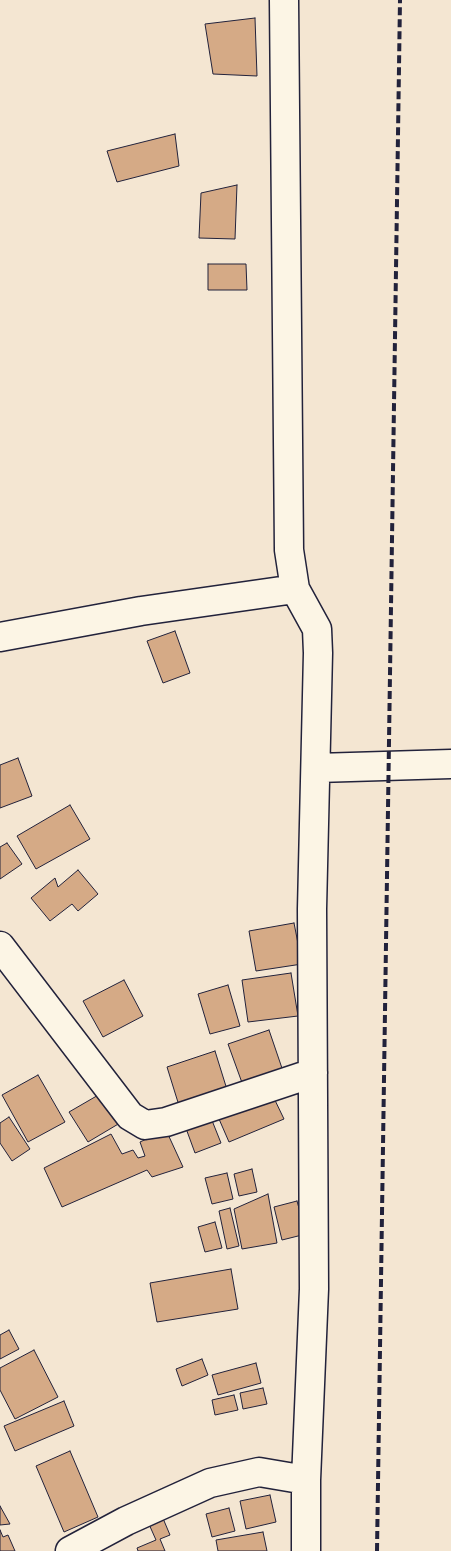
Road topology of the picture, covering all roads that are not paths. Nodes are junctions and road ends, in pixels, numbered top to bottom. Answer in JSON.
{"nodes":[{"id":1,"x":284,"y":0,"type":"edge"},
{"id":2,"x":295,"y":589,"type":"junction"},
{"id":3,"x":0,"y":637,"type":"edge"},
{"id":4,"x":451,"y":764,"type":"edge"},
{"id":5,"x":316,"y":768,"type":"junction"},
{"id":6,"x":0,"y":946,"type":"edge"},
{"id":7,"x":313,"y":1073,"type":"junction"},
{"id":8,"x":306,"y":1480,"type":"junction"},
{"id":9,"x":70,"y":1551,"type":"edge"},
{"id":10,"x":306,"y":1551,"type":"edge"}],
"edges":[{"from":1,"to":2,"type":"street"},
{"from":2,"to":3,"type":"street"},
{"from":2,"to":5,"type":"street"},
{"from":4,"to":5,"type":"street"},
{"from":5,"to":7,"type":"street"},
{"from":6,"to":7,"type":"street"},
{"from":7,"to":8,"type":"street"},
{"from":8,"to":9,"type":"street"},
{"from":8,"to":10,"type":"street"}]}
